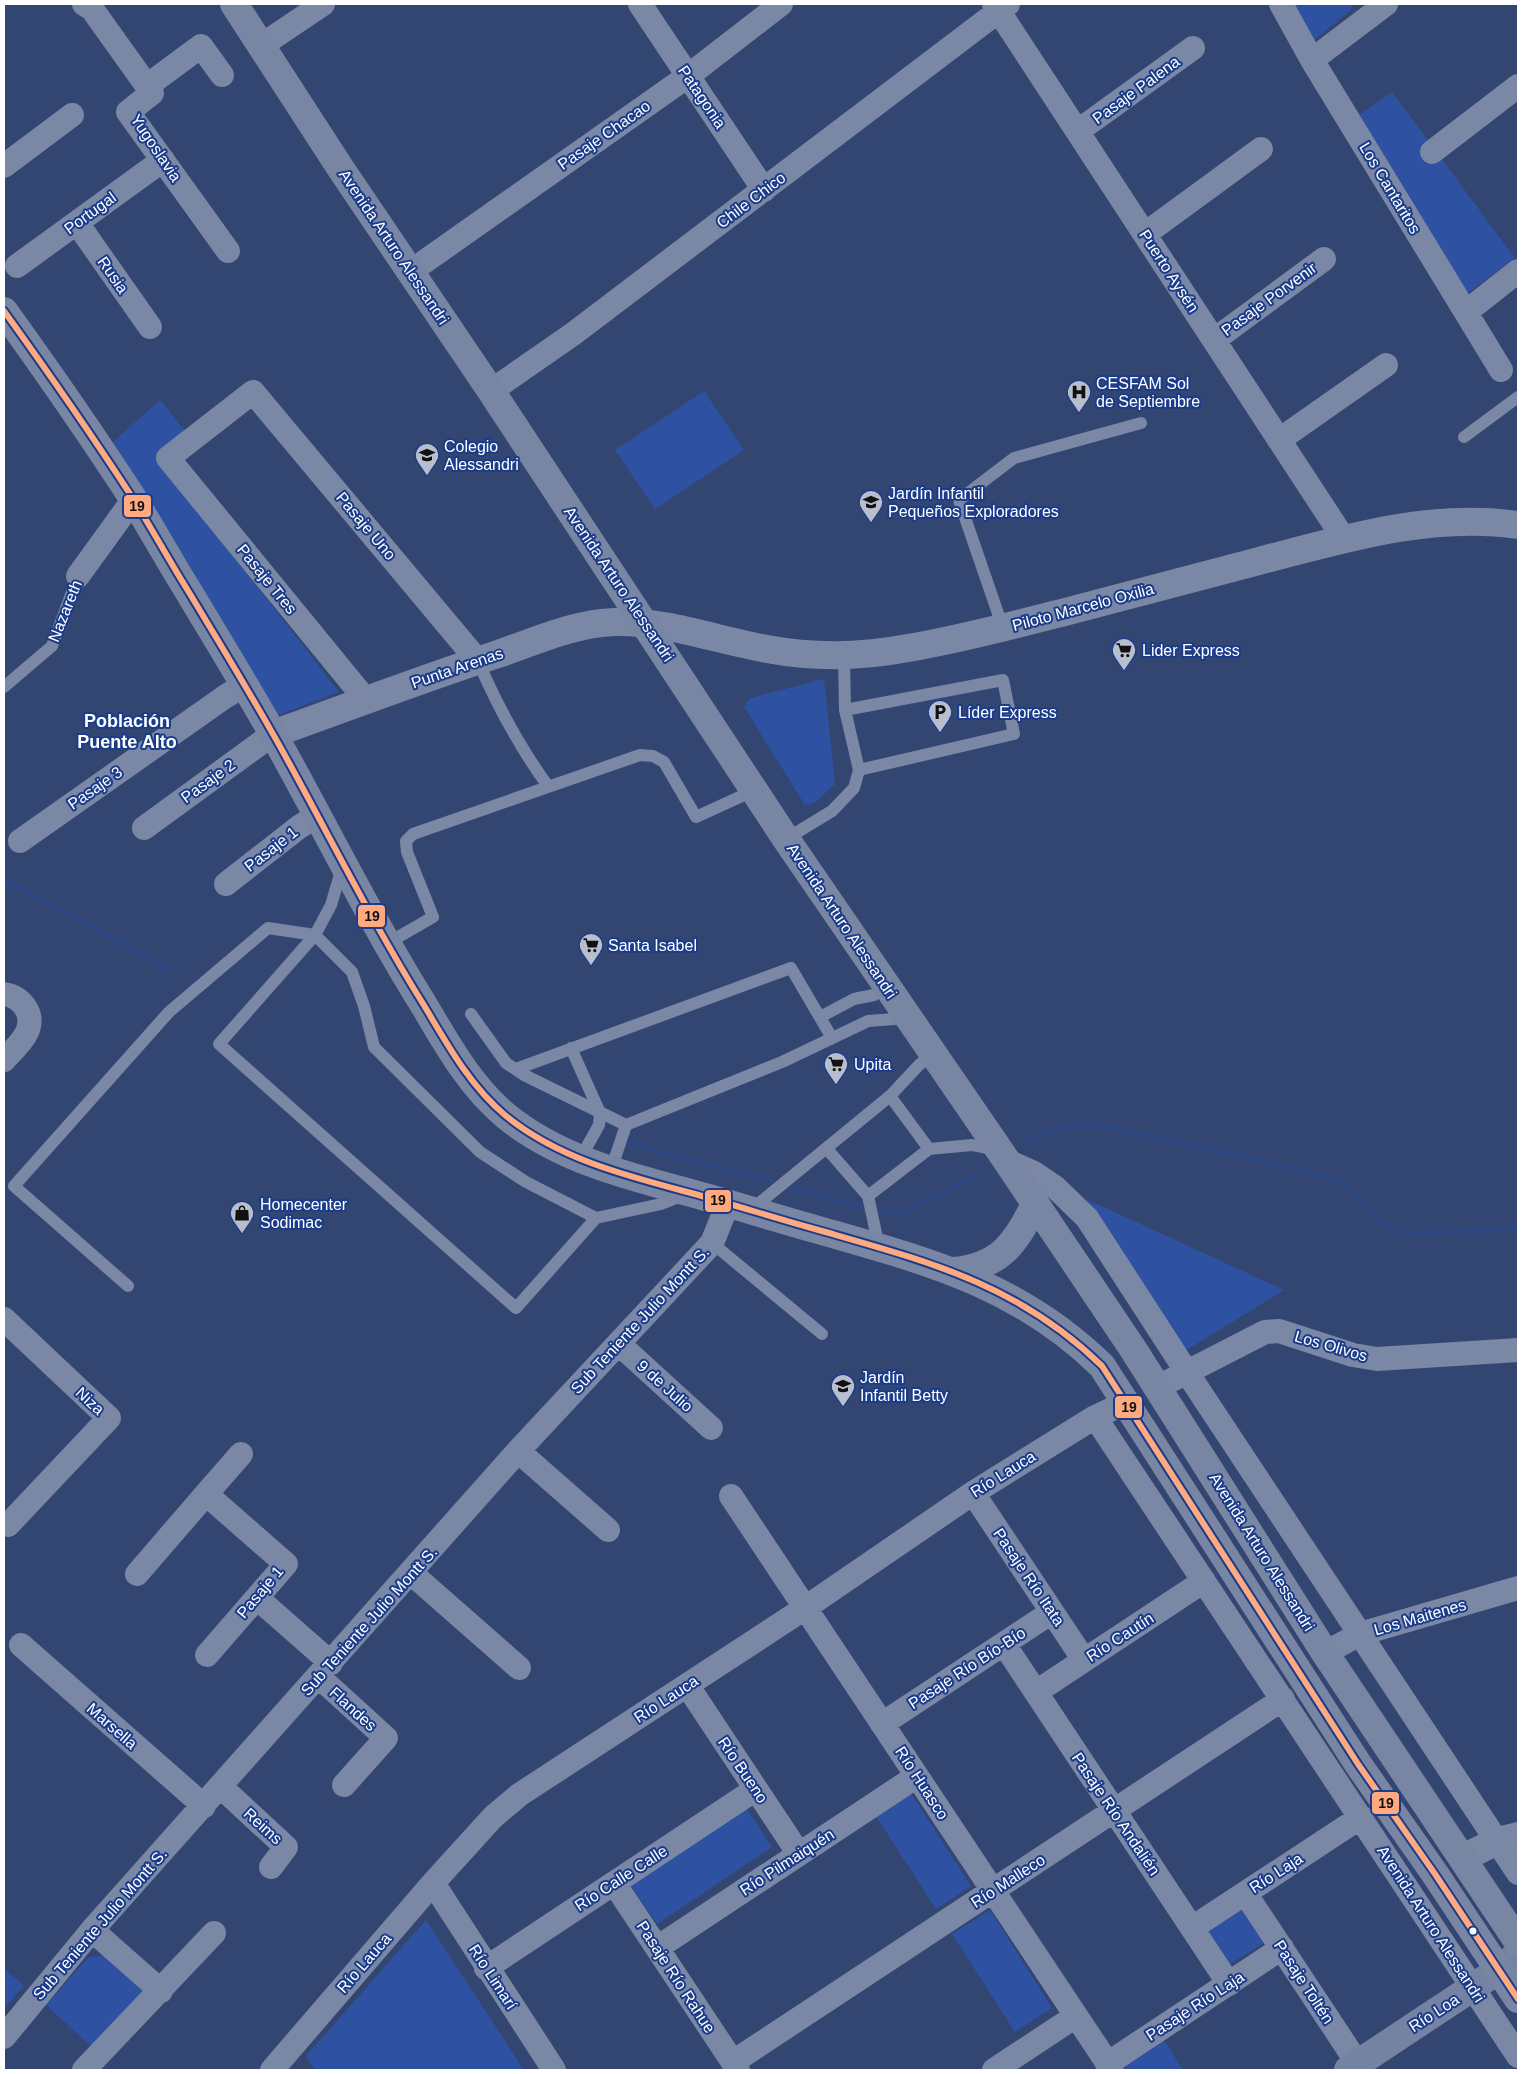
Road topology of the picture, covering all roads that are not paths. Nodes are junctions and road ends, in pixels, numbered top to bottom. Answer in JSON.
{"nodes":[{"id":1,"x":234,"y":4,"type":"edge"},
{"id":2,"x":323,"y":4,"type":"edge"},
{"id":3,"x":640,"y":4,"type":"edge"},
{"id":4,"x":781,"y":4,"type":"edge"},
{"id":5,"x":1281,"y":4,"type":"edge"},
{"id":6,"x":1386,"y":4,"type":"edge"},
{"id":7,"x":92,"y":5,"type":"edge"},
{"id":8,"x":1000,"y":6,"type":"edge"},
{"id":9,"x":262,"y":45,"type":"junction"},
{"id":10,"x":1193,"y":48,"type":"dead end"},
{"id":11,"x":1312,"y":60,"type":"junction"},
{"id":12,"x":222,"y":74,"type":"dead end"},
{"id":13,"x":688,"y":76,"type":"junction"},
{"id":14,"x":147,"y":86,"type":"junction"},
{"id":15,"x":1518,"y":86,"type":"edge"},
{"id":16,"x":72,"y":114,"type":"dead end"},
{"id":17,"x":1078,"y":132,"type":"junction"},
{"id":18,"x":1261,"y":149,"type":"dead end"},
{"id":19,"x":1432,"y":152,"type":"dead end"},
{"id":20,"x":163,"y":160,"type":"junction"},
{"id":21,"x":4,"y":166,"type":"edge"},
{"id":22,"x":764,"y":190,"type":"junction"},
{"id":23,"x":77,"y":223,"type":"junction"},
{"id":24,"x":1145,"y":234,"type":"junction"},
{"id":25,"x":228,"y":251,"type":"dead end"},
{"id":26,"x":1324,"y":259,"type":"dead end"},
{"id":27,"x":424,"y":262,"type":"dead end"},
{"id":28,"x":17,"y":266,"type":"dead end"},
{"id":29,"x":1518,"y":271,"type":"edge"},
{"id":30,"x":4,"y":311,"type":"edge"},
{"id":31,"x":1466,"y":312,"type":"junction"},
{"id":32,"x":150,"y":327,"type":"dead end"},
{"id":33,"x":1214,"y":340,"type":"junction"},
{"id":34,"x":1386,"y":365,"type":"dead end"},
{"id":35,"x":1501,"y":370,"type":"dead end"},
{"id":36,"x":491,"y":391,"type":"junction"},
{"id":37,"x":1518,"y":397,"type":"edge"},
{"id":38,"x":1141,"y":423,"type":"dead end"},
{"id":39,"x":1464,"y":437,"type":"dead end"},
{"id":40,"x":1279,"y":440,"type":"junction"},
{"id":41,"x":168,"y":458,"type":"joint"},
{"id":42,"x":133,"y":500,"type":"junction"},
{"id":43,"x":1518,"y":525,"type":"edge"},
{"id":44,"x":1344,"y":539,"type":"junction"},
{"id":45,"x":78,"y":576,"type":"joint"},
{"id":46,"x":645,"y":624,"type":"junction"},
{"id":47,"x":1002,"y":628,"type":"junction"},
{"id":48,"x":844,"y":656,"type":"junction"},
{"id":49,"x":478,"y":661,"type":"junction"},
{"id":50,"x":245,"y":685,"type":"junction"},
{"id":51,"x":4,"y":687,"type":"edge"},
{"id":52,"x":366,"y":700,"type":"junction"},
{"id":53,"x":845,"y":710,"type":"junction"},
{"id":54,"x":273,"y":734,"type":"junction"},
{"id":55,"x":859,"y":770,"type":"junction"},
{"id":56,"x":548,"y":786,"type":"junction"},
{"id":57,"x":755,"y":790,"type":"junction"},
{"id":58,"x":318,"y":815,"type":"junction"},
{"id":59,"x":144,"y":828,"type":"dead end"},
{"id":60,"x":786,"y":839,"type":"junction"},
{"id":61,"x":20,"y":842,"type":"dead end"},
{"id":62,"x":343,"y":862,"type":"junction"},
{"id":63,"x":226,"y":884,"type":"dead end"},
{"id":64,"x":315,"y":935,"type":"junction"},
{"id":65,"x":386,"y":944,"type":"junction"},
{"id":66,"x":886,"y":986,"type":"junction"},
{"id":67,"x":4,"y":994,"type":"edge"},
{"id":68,"x":471,"y":1014,"type":"dead end"},
{"id":69,"x":820,"y":1017,"type":"junction"},
{"id":70,"x":908,"y":1018,"type":"junction"},
{"id":71,"x":832,"y":1038,"type":"junction"},
{"id":72,"x":571,"y":1048,"type":"junction"},
{"id":73,"x":933,"y":1054,"type":"junction"},
{"id":74,"x":4,"y":1060,"type":"edge"},
{"id":75,"x":516,"y":1069,"type":"junction"},
{"id":76,"x":890,"y":1096,"type":"junction"},
{"id":77,"x":600,"y":1114,"type":"junction"},
{"id":78,"x":626,"y":1125,"type":"junction"},
{"id":79,"x":827,"y":1149,"type":"junction"},
{"id":80,"x":929,"y":1149,"type":"junction"},
{"id":81,"x":1004,"y":1156,"type":"junction"},
{"id":82,"x":580,"y":1159,"type":"junction"},
{"id":83,"x":611,"y":1170,"type":"junction"},
{"id":84,"x":689,"y":1193,"type":"junction"},
{"id":85,"x":868,"y":1196,"type":"junction"},
{"id":86,"x":1035,"y":1204,"type":"junction"},
{"id":87,"x":739,"y":1207,"type":"junction"},
{"id":88,"x":596,"y":1218,"type":"junction"},
{"id":89,"x":712,"y":1243,"type":"junction"},
{"id":90,"x":879,"y":1247,"type":"junction"},
{"id":91,"x":953,"y":1271,"type":"junction"},
{"id":92,"x":128,"y":1286,"type":"dead end"},
{"id":93,"x":4,"y":1320,"type":"edge"},
{"id":94,"x":822,"y":1334,"type":"dead end"},
{"id":95,"x":619,"y":1344,"type":"junction"},
{"id":96,"x":1518,"y":1350,"type":"edge"},
{"id":97,"x":1102,"y":1366,"type":"junction"},
{"id":98,"x":1188,"y":1374,"type":"junction"},
{"id":99,"x":1158,"y":1388,"type":"junction"},
{"id":100,"x":1125,"y":1403,"type":"junction"},
{"id":101,"x":1096,"y":1417,"type":"junction"},
{"id":102,"x":711,"y":1428,"type":"dead end"},
{"id":103,"x":518,"y":1451,"type":"junction"},
{"id":104,"x":241,"y":1454,"type":"dead end"},
{"id":105,"x":973,"y":1493,"type":"junction"},
{"id":106,"x":206,"y":1494,"type":"junction"},
{"id":107,"x":732,"y":1496,"type":"dead end"},
{"id":108,"x":4,"y":1522,"type":"edge"},
{"id":109,"x":608,"y":1530,"type":"dead end"},
{"id":110,"x":411,"y":1573,"type":"junction"},
{"id":111,"x":137,"y":1574,"type":"dead end"},
{"id":112,"x":1204,"y":1581,"type":"junction"},
{"id":113,"x":1518,"y":1588,"type":"edge"},
{"id":114,"x":257,"y":1598,"type":"junction"},
{"id":115,"x":806,"y":1608,"type":"junction"},
{"id":116,"x":1052,"y":1612,"type":"junction"},
{"id":117,"x":1360,"y":1634,"type":"junction"},
{"id":118,"x":1004,"y":1644,"type":"junction"},
{"id":119,"x":21,"y":1645,"type":"dead end"},
{"id":120,"x":1325,"y":1653,"type":"junction"},
{"id":121,"x":207,"y":1655,"type":"dead end"},
{"id":122,"x":1084,"y":1660,"type":"junction"},
{"id":123,"x":519,"y":1668,"type":"dead end"},
{"id":124,"x":325,"y":1670,"type":"junction"},
{"id":125,"x":687,"y":1685,"type":"junction"},
{"id":126,"x":1036,"y":1692,"type":"junction"},
{"id":127,"x":1287,"y":1705,"type":"junction"},
{"id":128,"x":882,"y":1724,"type":"junction"},
{"id":129,"x":917,"y":1776,"type":"junction"},
{"id":130,"x":344,"y":1785,"type":"dead end"},
{"id":131,"x":221,"y":1787,"type":"junction"},
{"id":132,"x":756,"y":1790,"type":"junction"},
{"id":133,"x":204,"y":1806,"type":"junction"},
{"id":134,"x":1118,"y":1816,"type":"junction"},
{"id":135,"x":1361,"y":1817,"type":"junction"},
{"id":136,"x":1508,"y":1838,"type":"edge"},
{"id":137,"x":799,"y":1854,"type":"junction"},
{"id":138,"x":1463,"y":1858,"type":"junction"},
{"id":139,"x":271,"y":1867,"type":"dead end"},
{"id":140,"x":1518,"y":1872,"type":"edge"},
{"id":141,"x":433,"y":1883,"type":"junction"},
{"id":142,"x":614,"y":1883,"type":"junction"},
{"id":143,"x":1246,"y":1893,"type":"junction"},
{"id":144,"x":997,"y":1897,"type":"junction"},
{"id":145,"x":1192,"y":1928,"type":"junction"},
{"id":146,"x":92,"y":1930,"type":"junction"},
{"id":147,"x":214,"y":1933,"type":"dead end"},
{"id":148,"x":1518,"y":1942,"type":"edge"},
{"id":149,"x":657,"y":1948,"type":"junction"},
{"id":150,"x":1282,"y":1948,"type":"junction"},
{"id":151,"x":1509,"y":1962,"type":"edge"},
{"id":152,"x":486,"y":1968,"type":"junction"},
{"id":153,"x":1229,"y":1984,"type":"junction"},
{"id":154,"x":1473,"y":1987,"type":"junction"},
{"id":155,"x":161,"y":1991,"type":"junction"},
{"id":156,"x":1518,"y":1999,"type":"edge"},
{"id":157,"x":1076,"y":2016,"type":"junction"},
{"id":158,"x":4,"y":2037,"type":"edge"},
{"id":159,"x":1518,"y":2056,"type":"edge"},
{"id":160,"x":1109,"y":2067,"type":"edge"},
{"id":161,"x":739,"y":2068,"type":"edge"},
{"id":162,"x":1356,"y":2068,"type":"edge"},
{"id":163,"x":84,"y":2070,"type":"edge"},
{"id":164,"x":272,"y":2070,"type":"edge"},
{"id":165,"x":554,"y":2070,"type":"edge"},
{"id":166,"x":994,"y":2070,"type":"edge"}],
"edges":[{"from":1,"to":9,"type":"main road","name":"Avenida Arturo Alessandri"},
{"from":2,"to":9,"type":"street"},
{"from":3,"to":13,"type":"street","name":"Patagonia"},
{"from":4,"to":13,"type":"street","name":"Pasaje Chacao"},
{"from":5,"to":11,"type":"street","name":"Los Cantaritos"},
{"from":6,"to":11,"type":"street"},
{"from":7,"to":14,"type":"street"},
{"from":8,"to":17,"type":"street","name":"Puerto Aysén"},
{"from":8,"to":22,"type":"street","name":"Chile Chico"},
{"from":9,"to":36,"type":"main road","name":"Avenida Arturo Alessandri"},
{"from":10,"to":17,"type":"street","name":"Pasaje Palena"},
{"from":11,"to":31,"type":"street","name":"Los Cantaritos"},
{"from":12,"to":14,"type":"street"},
{"from":13,"to":22,"type":"street","name":"Patagonia"},
{"from":13,"to":27,"type":"street","name":"Pasaje Chacao"},
{"from":14,"to":20,"type":"street","name":"Yugoslavia"},
{"from":15,"to":19,"type":"street"},
{"from":16,"to":21,"type":"street"},
{"from":17,"to":24,"type":"street","name":"Puerto Aysén"},
{"from":18,"to":24,"type":"street"},
{"from":20,"to":23,"type":"street","name":"Portugal"},
{"from":20,"to":25,"type":"street","name":"Yugoslavia"},
{"from":22,"to":36,"type":"street","name":"Chile Chico"},
{"from":23,"to":28,"type":"street","name":"Portugal"},
{"from":23,"to":32,"type":"street","name":"Rusia"},
{"from":24,"to":33,"type":"street","name":"Puerto Aysén"},
{"from":26,"to":33,"type":"street","name":"Pasaje Porvenir"},
{"from":29,"to":31,"type":"street"},
{"from":30,"to":42,"type":"main road"},
{"from":31,"to":35,"type":"street","name":"Los Cantaritos"},
{"from":33,"to":40,"type":"street","name":"Puerto Aysén"},
{"from":34,"to":40,"type":"street"},
{"from":36,"to":46,"type":"main road","name":"Avenida Arturo Alessandri"},
{"from":37,"to":39,"type":"lane"},
{"from":38,"to":47,"type":"lane"},
{"from":40,"to":44,"type":"street","name":"Puerto Aysén"},
{"from":41,"to":49,"type":"street","name":"Pasaje Uno"},
{"from":41,"to":52,"type":"street","name":"Pasaje Tres"},
{"from":42,"to":45,"type":"street","name":"Nazareth"},
{"from":42,"to":50,"type":"main road"},
{"from":43,"to":44,"type":"street","name":"Piloto Marcelo Oxilia"},
{"from":44,"to":47,"type":"street","name":"Piloto Marcelo Oxilia"},
{"from":45,"to":51,"type":"lane","name":"Nazareth"},
{"from":46,"to":48,"type":"street","name":"Piloto Marcelo Oxilia"},
{"from":46,"to":49,"type":"street","name":"Punta Arenas"},
{"from":46,"to":57,"type":"main road","name":"Avenida Arturo Alessandri"},
{"from":47,"to":48,"type":"street","name":"Piloto Marcelo Oxilia"},
{"from":48,"to":53,"type":"lane"},
{"from":49,"to":52,"type":"street","name":"Punta Arenas"},
{"from":49,"to":56,"type":"lane"},
{"from":50,"to":54,"type":"main road"},
{"from":50,"to":61,"type":"street","name":"Pasaje 3"},
{"from":52,"to":54,"type":"street","name":"Punta Arenas"},
{"from":53,"to":55,"type":"lane"},
{"from":53,"to":55,"type":"lane"},
{"from":54,"to":58,"type":"main road"},
{"from":54,"to":59,"type":"street","name":"Pasaje 2"},
{"from":55,"to":60,"type":"lane"},
{"from":56,"to":57,"type":"lane"},
{"from":56,"to":65,"type":"lane"},
{"from":57,"to":60,"type":"main road","name":"Avenida Arturo Alessandri"},
{"from":58,"to":62,"type":"main road"},
{"from":58,"to":63,"type":"street","name":"Pasaje 1"},
{"from":60,"to":66,"type":"main road","name":"Avenida Arturo Alessandri"},
{"from":62,"to":64,"type":"lane"},
{"from":62,"to":65,"type":"main road"},
{"from":64,"to":88,"type":"lane"},
{"from":64,"to":88,"type":"lane"},
{"from":64,"to":92,"type":"lane"},
{"from":65,"to":82,"type":"main road"},
{"from":66,"to":69,"type":"lane"},
{"from":66,"to":70,"type":"main road","name":"Avenida Arturo Alessandri"},
{"from":67,"to":74,"type":"street"},
{"from":68,"to":75,"type":"lane"},
{"from":69,"to":71,"type":"lane"},
{"from":69,"to":72,"type":"lane"},
{"from":70,"to":71,"type":"lane"},
{"from":70,"to":73,"type":"main road","name":"Avenida Arturo Alessandri"},
{"from":71,"to":78,"type":"lane"},
{"from":72,"to":75,"type":"lane"},
{"from":72,"to":77,"type":"lane"},
{"from":73,"to":76,"type":"lane"},
{"from":73,"to":81,"type":"main road","name":"Avenida Arturo Alessandri"},
{"from":75,"to":77,"type":"lane"},
{"from":76,"to":79,"type":"lane"},
{"from":76,"to":80,"type":"lane"},
{"from":77,"to":78,"type":"lane"},
{"from":77,"to":82,"type":"lane"},
{"from":78,"to":83,"type":"lane"},
{"from":79,"to":85,"type":"lane"},
{"from":79,"to":87,"type":"lane"},
{"from":80,"to":81,"type":"lane"},
{"from":80,"to":85,"type":"lane"},
{"from":81,"to":86,"type":"main road","name":"Avenida Arturo Alessandri"},
{"from":81,"to":98,"type":"street"},
{"from":82,"to":83,"type":"main road"},
{"from":83,"to":84,"type":"main road"},
{"from":84,"to":87,"type":"main road"},
{"from":84,"to":88,"type":"lane"},
{"from":85,"to":90,"type":"lane"},
{"from":86,"to":91,"type":"main road"},
{"from":86,"to":99,"type":"main road","name":"Avenida Arturo Alessandri"},
{"from":87,"to":89,"type":"street","name":"Sub Teniente Julio Montt S."},
{"from":87,"to":90,"type":"main road"},
{"from":89,"to":94,"type":"lane"},
{"from":89,"to":95,"type":"street","name":"Sub Teniente Julio Montt S."},
{"from":90,"to":91,"type":"main road"},
{"from":91,"to":97,"type":"main road"},
{"from":93,"to":108,"type":"street","name":"Niza"},
{"from":95,"to":102,"type":"street","name":"9 de Julio"},
{"from":95,"to":103,"type":"street","name":"Sub Teniente Julio Montt S."},
{"from":96,"to":98,"type":"street","name":"Los Olivos"},
{"from":97,"to":99,"type":"main road"},
{"from":97,"to":100,"type":"main road","name":"Avenida Arturo Alessandri"},
{"from":98,"to":99,"type":"street","name":"Los Olivos"},
{"from":98,"to":117,"type":"street"},
{"from":99,"to":120,"type":"main road","name":"Avenida Arturo Alessandri"},
{"from":100,"to":101,"type":"street","name":"Río Lauca"},
{"from":100,"to":151,"type":"main road","name":"Avenida Arturo Alessandri"},
{"from":101,"to":105,"type":"street","name":"Río Lauca"},
{"from":101,"to":112,"type":"street","name":"Avenida Arturo Alessandri"},
{"from":103,"to":109,"type":"street"},
{"from":103,"to":110,"type":"street","name":"Sub Teniente Julio Montt S."},
{"from":104,"to":106,"type":"street"},
{"from":105,"to":115,"type":"street","name":"Río Lauca"},
{"from":105,"to":116,"type":"street","name":"Pasaje Río Itata"},
{"from":106,"to":111,"type":"street"},
{"from":106,"to":114,"type":"street","name":"Pasaje 1"},
{"from":107,"to":115,"type":"street","name":"Río Huasco"},
{"from":110,"to":123,"type":"street"},
{"from":110,"to":124,"type":"street","name":"Sub Teniente Julio Montt S."},
{"from":112,"to":122,"type":"street","name":"Río Cautín"},
{"from":112,"to":127,"type":"street","name":"Avenida Arturo Alessandri"},
{"from":113,"to":117,"type":"street","name":"Los Maitenes"},
{"from":114,"to":121,"type":"street","name":"Pasaje 1"},
{"from":114,"to":124,"type":"street","name":"Flandes"},
{"from":115,"to":125,"type":"street","name":"Río Lauca"},
{"from":115,"to":128,"type":"street","name":"Río Huasco"},
{"from":116,"to":118,"type":"street","name":"Pasaje Río Bío-Bío"},
{"from":116,"to":122,"type":"street","name":"Pasaje Río Itata"},
{"from":117,"to":120,"type":"street","name":"Los Maitenes"},
{"from":117,"to":136,"type":"street"},
{"from":118,"to":126,"type":"street","name":"Pasaje Río Andalién"},
{"from":118,"to":128,"type":"street","name":"Pasaje Río Bío-Bío"},
{"from":119,"to":133,"type":"street","name":"Marsella"},
{"from":120,"to":138,"type":"main road","name":"Avenida Arturo Alessandri"},
{"from":122,"to":126,"type":"street","name":"Río Cautín"},
{"from":124,"to":130,"type":"street","name":"Flandes"},
{"from":124,"to":131,"type":"street","name":"Sub Teniente Julio Montt S."},
{"from":125,"to":132,"type":"street","name":"Río Bueno"},
{"from":125,"to":141,"type":"street","name":"Río Lauca"},
{"from":126,"to":134,"type":"street","name":"Pasaje Río Andalién"},
{"from":127,"to":134,"type":"street","name":"Río Malleco"},
{"from":127,"to":135,"type":"street","name":"Avenida Arturo Alessandri"},
{"from":128,"to":129,"type":"street","name":"Río Huasco"},
{"from":129,"to":137,"type":"street","name":"Río Pilmaiquén"},
{"from":129,"to":144,"type":"street","name":"Río Huasco"},
{"from":131,"to":133,"type":"street","name":"Sub Teniente Julio Montt S."},
{"from":131,"to":139,"type":"street","name":"Reims"},
{"from":132,"to":137,"type":"street","name":"Río Bueno"},
{"from":132,"to":142,"type":"street","name":"Río Calle Calle"},
{"from":133,"to":146,"type":"street","name":"Sub Teniente Julio Montt S."},
{"from":134,"to":144,"type":"street","name":"Río Malleco"},
{"from":134,"to":145,"type":"street","name":"Pasaje Río Andalién"},
{"from":135,"to":143,"type":"street","name":"Río Laja"},
{"from":135,"to":154,"type":"street","name":"Avenida Arturo Alessandri"},
{"from":136,"to":138,"type":"street"},
{"from":136,"to":140,"type":"street"},
{"from":137,"to":149,"type":"street","name":"Río Pilmaiquén"},
{"from":138,"to":148,"type":"main road","name":"Avenida Arturo Alessandri"},
{"from":141,"to":152,"type":"street","name":"Río Limarí"},
{"from":141,"to":164,"type":"street","name":"Río Lauca"},
{"from":142,"to":149,"type":"street","name":"Pasaje Río Rahue"},
{"from":142,"to":152,"type":"street","name":"Río Calle Calle"},
{"from":143,"to":145,"type":"street","name":"Río Laja"},
{"from":143,"to":150,"type":"street","name":"Pasaje Toltén"},
{"from":144,"to":157,"type":"street","name":"Río Huasco"},
{"from":144,"to":161,"type":"street","name":"Río Malleco"},
{"from":145,"to":153,"type":"street","name":"Pasaje Río Andalién"},
{"from":146,"to":155,"type":"street"},
{"from":146,"to":158,"type":"street","name":"Sub Teniente Julio Montt S."},
{"from":147,"to":155,"type":"street"},
{"from":149,"to":161,"type":"street","name":"Pasaje Río Rahue"},
{"from":150,"to":153,"type":"street","name":"Pasaje Río Laja"},
{"from":150,"to":162,"type":"street","name":"Pasaje Toltén"},
{"from":151,"to":154,"type":"main road","name":"Río Loa"},
{"from":151,"to":156,"type":"main road","name":"Avenida Arturo Alessandri"},
{"from":152,"to":165,"type":"street","name":"Río Limarí"},
{"from":153,"to":160,"type":"street","name":"Pasaje Río Laja"},
{"from":154,"to":159,"type":"street","name":"Avenida Arturo Alessandri"},
{"from":154,"to":162,"type":"main road","name":"Río Loa"},
{"from":155,"to":163,"type":"street"},
{"from":157,"to":160,"type":"street","name":"Río Huasco"},
{"from":157,"to":166,"type":"street"}]}
